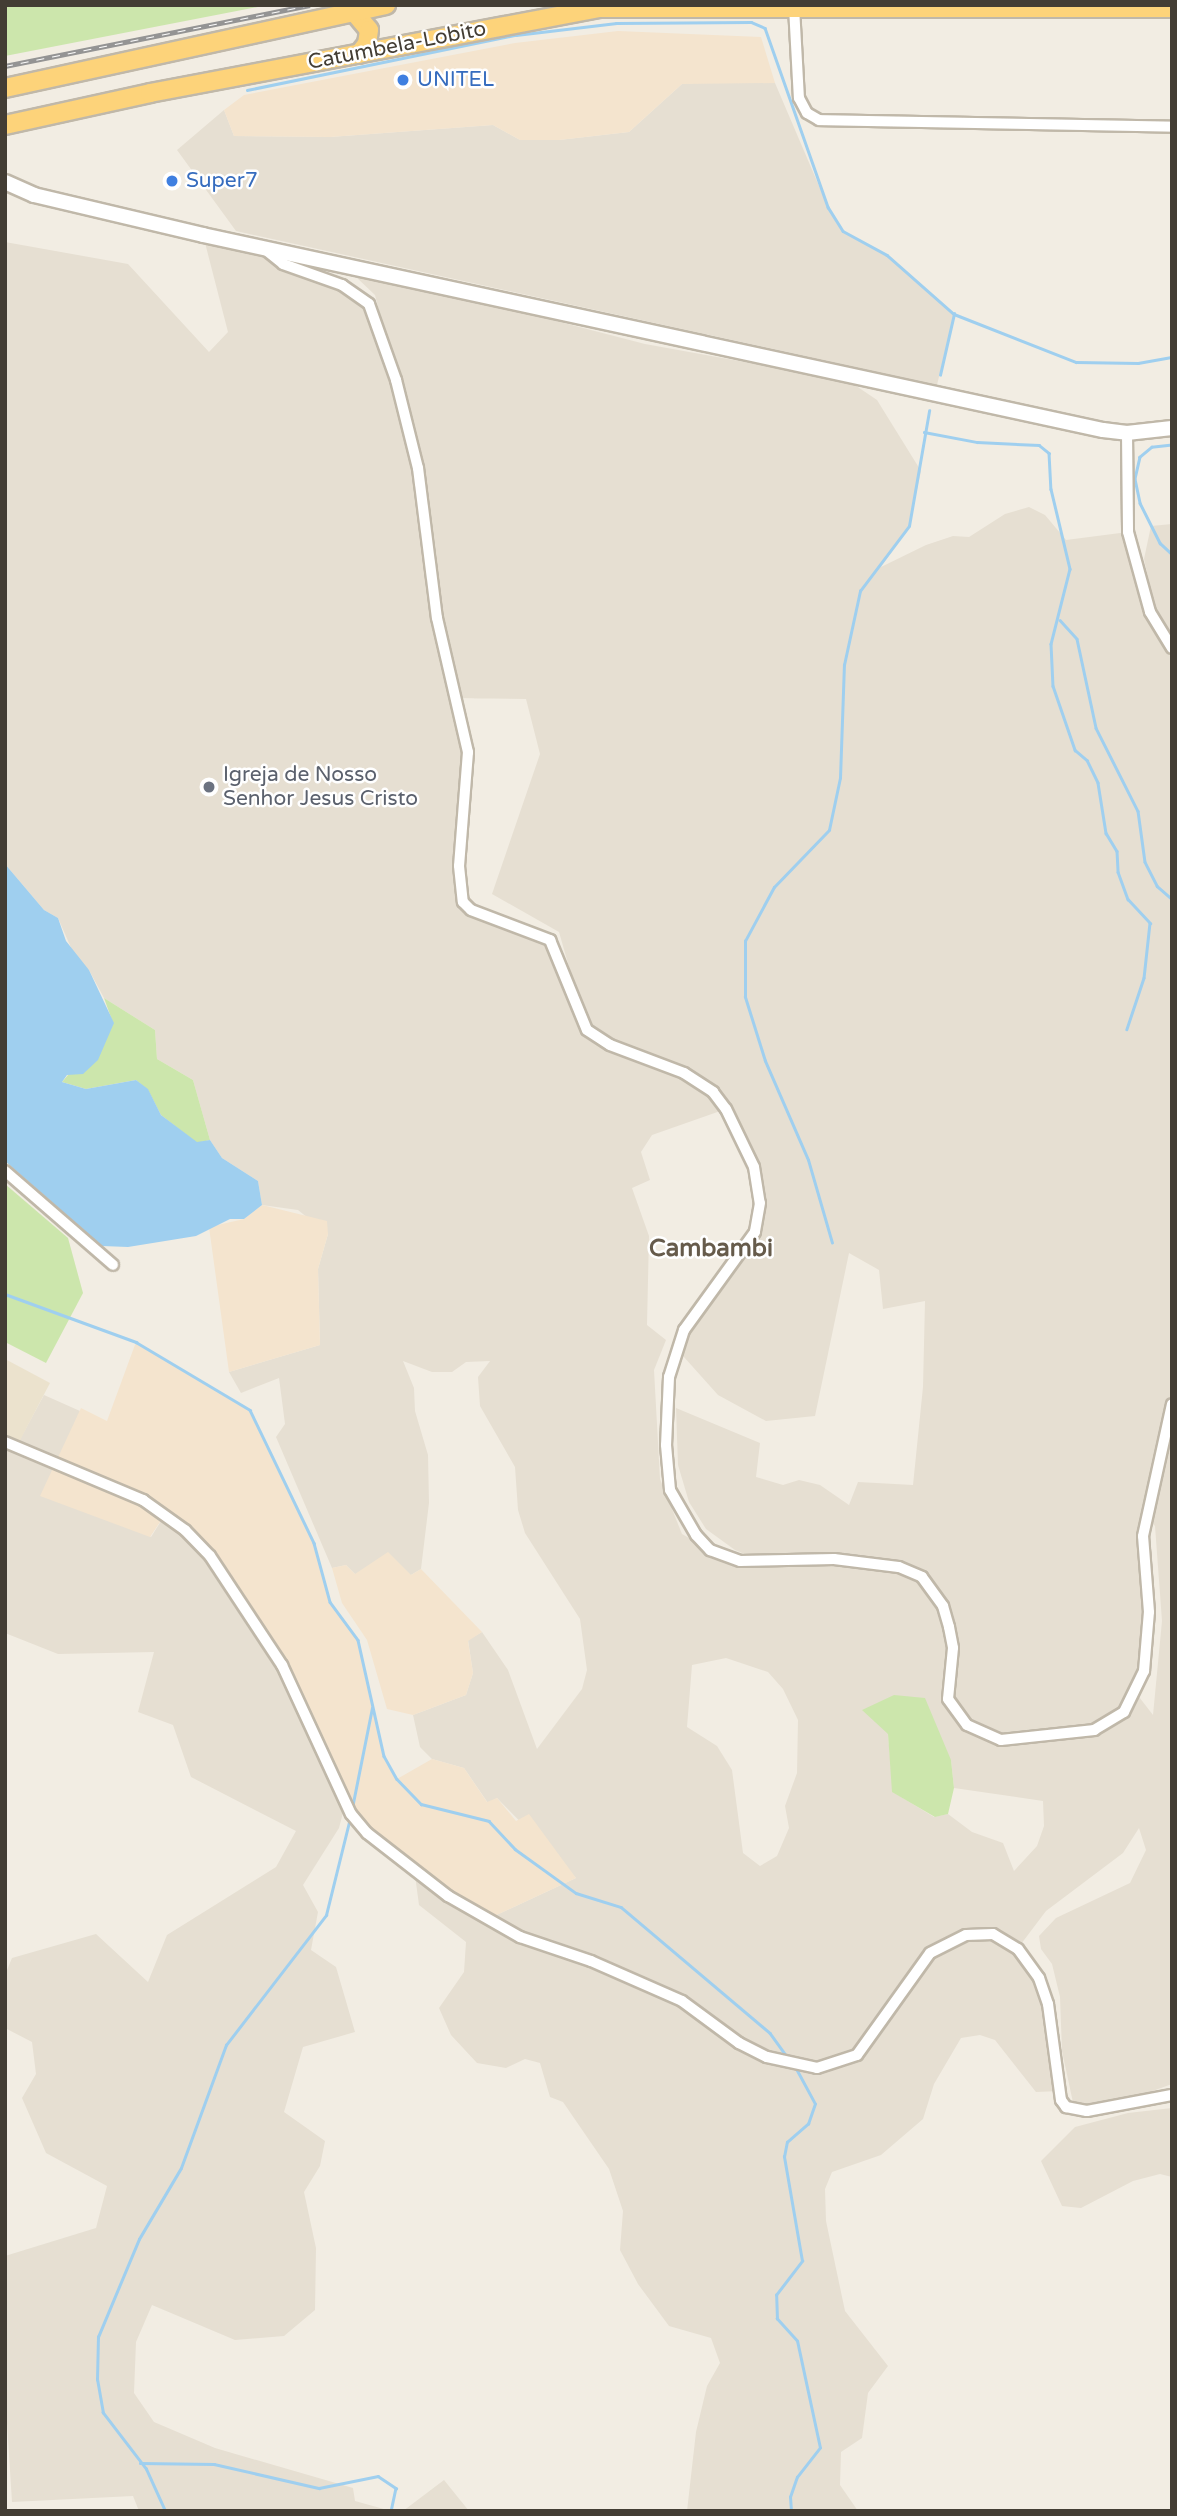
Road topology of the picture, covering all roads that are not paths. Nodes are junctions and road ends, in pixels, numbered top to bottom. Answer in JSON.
{"nodes":[{"id":1,"x":386,"y":5,"type":"edge"},
{"id":2,"x":794,"y":7,"type":"junction"},
{"id":3,"x":1172,"y":8,"type":"edge"},
{"id":4,"x":354,"y":12,"type":"junction"},
{"id":5,"x":359,"y":54,"type":"junction"},
{"id":6,"x":5,"y":88,"type":"edge"},
{"id":7,"x":5,"y":125,"type":"edge"},
{"id":8,"x":1172,"y":127,"type":"edge"},
{"id":9,"x":5,"y":182,"type":"edge"},
{"id":10,"x":264,"y":248,"type":"junction"},
{"id":11,"x":1172,"y":428,"type":"edge"},
{"id":12,"x":1127,"y":433,"type":"junction"},
{"id":13,"x":1172,"y":648,"type":"edge"},
{"id":14,"x":5,"y":1171,"type":"edge"},
{"id":15,"x":113,"y":1265,"type":"dead end"},
{"id":16,"x":1172,"y":1404,"type":"edge"},
{"id":17,"x":5,"y":1442,"type":"edge"},
{"id":18,"x":1172,"y":2095,"type":"edge"}],
"edges":[{"from":1,"to":4,"type":"highway","name":"Catumbela-Lobito"},
{"from":2,"to":3,"type":"highway","name":"Catumbela-Lobito"},
{"from":2,"to":5,"type":"highway","name":"Catumbela-Lobito"},
{"from":2,"to":8,"type":"street"},
{"from":4,"to":5,"type":"highway"},
{"from":4,"to":6,"type":"highway","name":"Catumbela-Lobito"},
{"from":5,"to":7,"type":"highway","name":"Catumbela-Lobito"},
{"from":9,"to":10,"type":"street"},
{"from":10,"to":12,"type":"street"},
{"from":10,"to":16,"type":"street"},
{"from":11,"to":12,"type":"street"},
{"from":12,"to":13,"type":"street"},
{"from":14,"to":15,"type":"street"},
{"from":17,"to":18,"type":"street"}]}
